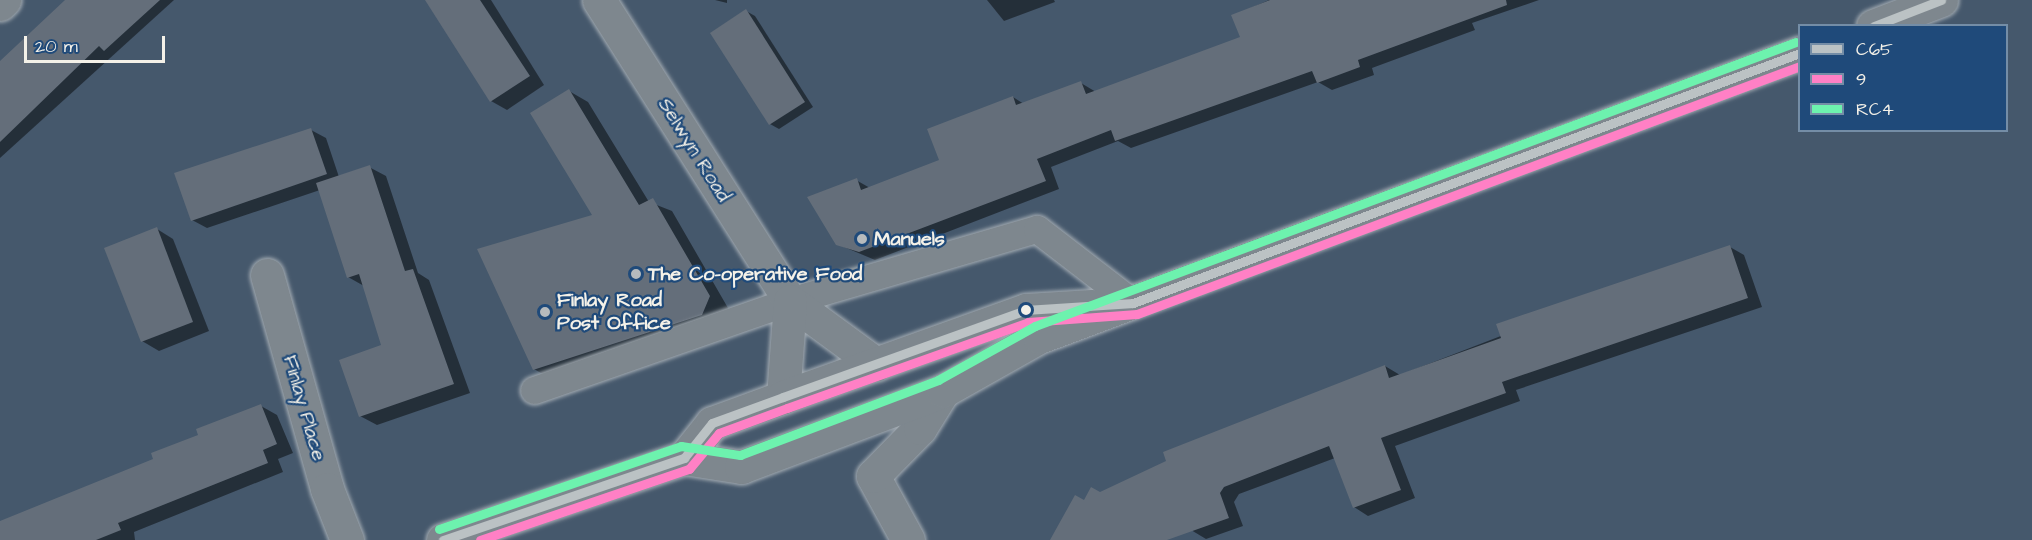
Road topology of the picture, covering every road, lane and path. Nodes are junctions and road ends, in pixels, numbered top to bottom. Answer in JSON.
{"nodes":[{"id":1,"x":4,"y":0,"type":"edge"},
{"id":2,"x":599,"y":0,"type":"edge"},
{"id":3,"x":1941,"y":0,"type":"edge"},
{"id":4,"x":0,"y":4,"type":"edge"},
{"id":5,"x":1878,"y":24,"type":"edge"},
{"id":6,"x":1798,"y":55,"type":"edge"},
{"id":7,"x":267,"y":275,"type":"dead end"},
{"id":8,"x":790,"y":301,"type":"junction"},
{"id":9,"x":1133,"y":303,"type":"junction"},
{"id":10,"x":876,"y":364,"type":"junction"},
{"id":11,"x":534,"y":390,"type":"dead end"},
{"id":12,"x":942,"y":391,"type":"junction"},
{"id":13,"x":783,"y":397,"type":"junction"},
{"id":14,"x":684,"y":458,"type":"junction"},
{"id":15,"x":347,"y":540,"type":"edge"},
{"id":16,"x":442,"y":540,"type":"edge"},
{"id":17,"x":908,"y":540,"type":"edge"}],
"edges":[{"from":1,"to":4,"type":"main road"},
{"from":2,"to":8,"type":"main road","name":"Selwyn Road"},
{"from":3,"to":5,"type":"main road"},
{"from":6,"to":9,"type":"main road"},
{"from":7,"to":15,"type":"main road","name":"Finlay Place"},
{"from":8,"to":9,"type":"lane"},
{"from":8,"to":10,"type":"main road","name":"Selwyn Road"},
{"from":8,"to":11,"type":"lane"},
{"from":8,"to":13,"type":"main road"},
{"from":9,"to":10,"type":"main road"},
{"from":9,"to":12,"type":"main road"},
{"from":10,"to":13,"type":"main road"},
{"from":12,"to":14,"type":"main road"},
{"from":12,"to":17,"type":"main road"},
{"from":13,"to":14,"type":"main road"},
{"from":14,"to":16,"type":"main road"}]}
